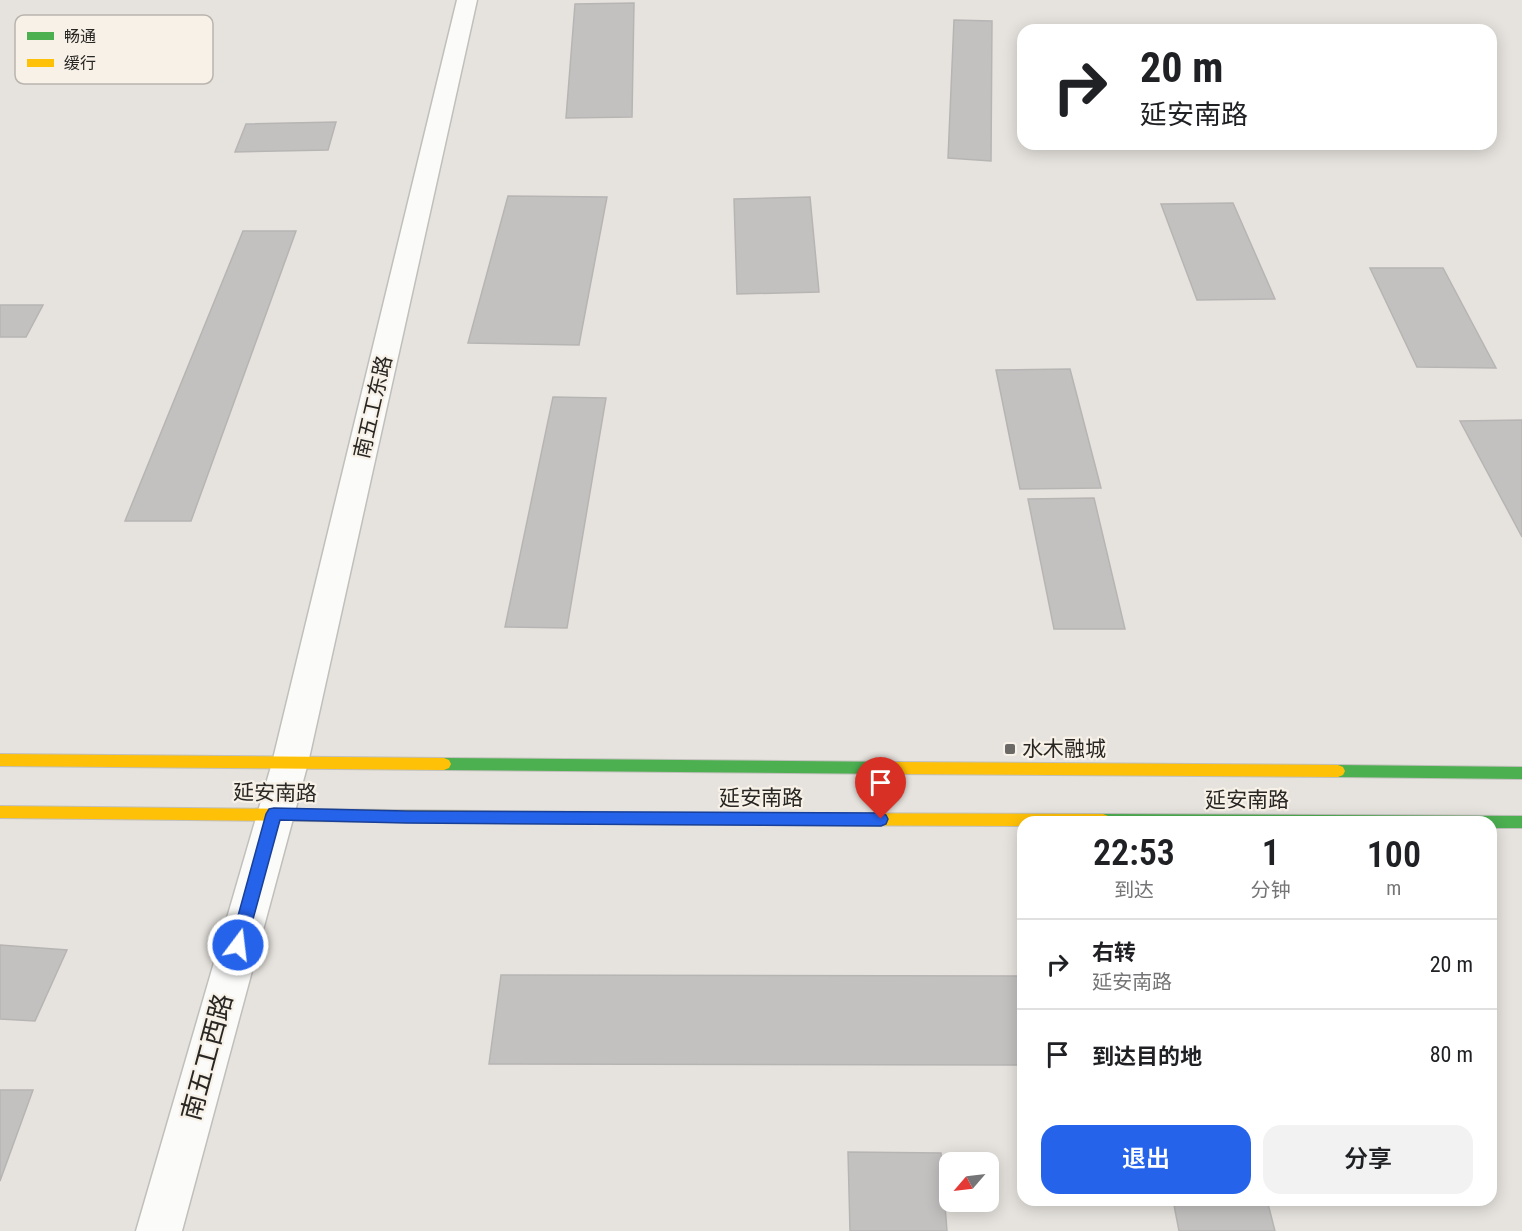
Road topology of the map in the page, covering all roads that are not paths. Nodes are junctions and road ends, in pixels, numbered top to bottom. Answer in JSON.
{"nodes":[{"id":1,"x":467,"y":0,"type":"edge"},
{"id":2,"x":0,"y":760,"type":"edge"},
{"id":3,"x":290,"y":763,"type":"junction"},
{"id":4,"x":1522,"y":773,"type":"edge"},
{"id":5,"x":0,"y":812,"type":"edge"},
{"id":6,"x":274,"y":814,"type":"junction"},
{"id":7,"x":1017,"y":820,"type":"edge"},
{"id":8,"x":1497,"y":822,"type":"edge"},
{"id":9,"x":1522,"y":822,"type":"edge"},
{"id":10,"x":159,"y":1231,"type":"edge"}],
"edges":[{"from":1,"to":3,"type":"street","name":"南五工东路"},
{"from":2,"to":3,"type":"main road","name":"延安南路"},
{"from":3,"to":4,"type":"main road","name":"延安南路"},
{"from":3,"to":6,"type":"street","name":"南五工东路"},
{"from":5,"to":6,"type":"main road","name":"延安南路"},
{"from":6,"to":7,"type":"main road","name":"延安南路"},
{"from":6,"to":10,"type":"street","name":"南五工西路"},
{"from":8,"to":9,"type":"main road","name":"延安南路"}]}
